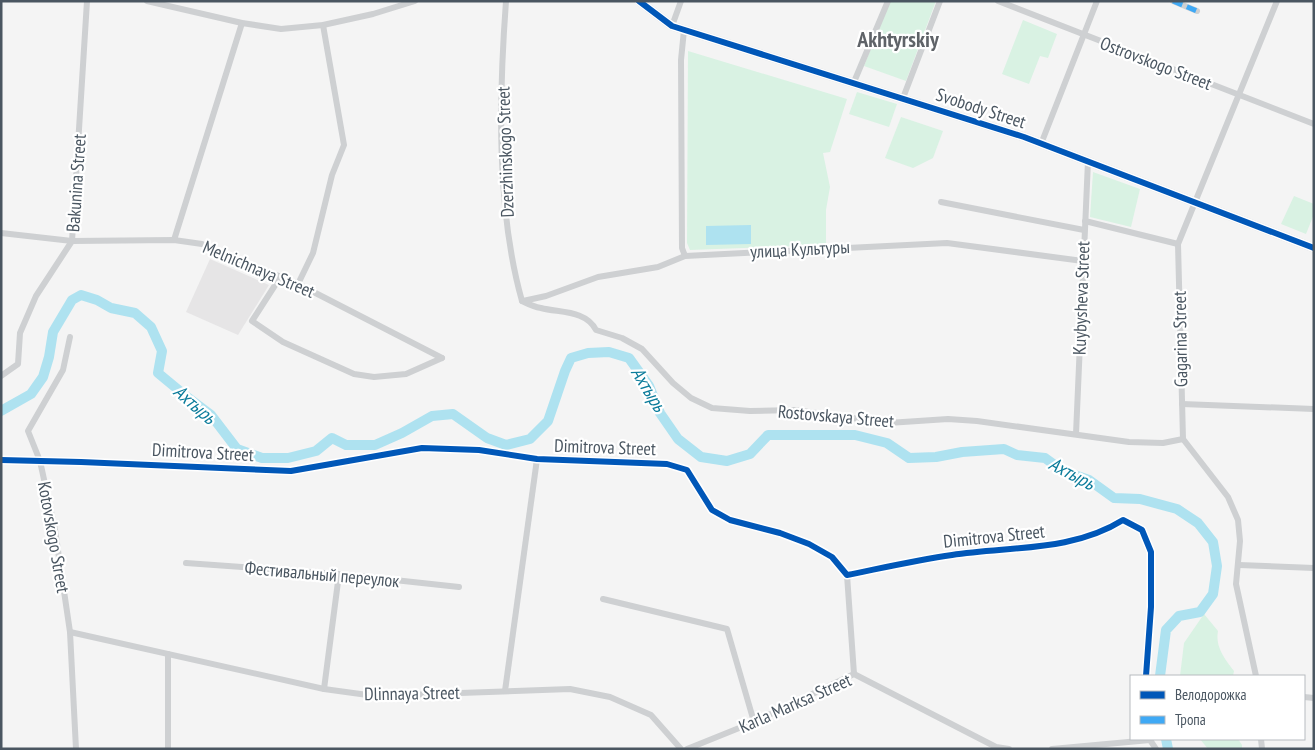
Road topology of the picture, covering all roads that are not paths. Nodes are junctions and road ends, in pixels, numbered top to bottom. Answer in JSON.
{"nodes":[{"id":1,"x":87,"y":1,"type":"edge"},
{"id":2,"x":148,"y":1,"type":"edge"},
{"id":3,"x":415,"y":1,"type":"edge"},
{"id":4,"x":506,"y":1,"type":"edge"},
{"id":5,"x":639,"y":1,"type":"edge"},
{"id":6,"x":681,"y":1,"type":"edge"},
{"id":7,"x":888,"y":1,"type":"edge"},
{"id":8,"x":940,"y":1,"type":"edge"},
{"id":9,"x":998,"y":1,"type":"edge"},
{"id":10,"x":1097,"y":1,"type":"edge"},
{"id":11,"x":1173,"y":1,"type":"edge"},
{"id":12,"x":1276,"y":1,"type":"edge"},
{"id":13,"x":1197,"y":11,"type":"dead end"},
{"id":14,"x":242,"y":23,"type":"junction"},
{"id":15,"x":323,"y":25,"type":"junction"},
{"id":16,"x":672,"y":26,"type":"junction"},
{"id":17,"x":684,"y":30,"type":"junction"},
{"id":18,"x":1084,"y":35,"type":"junction"},
{"id":19,"x":854,"y":82,"type":"junction"},
{"id":20,"x":1239,"y":95,"type":"junction"},
{"id":21,"x":903,"y":98,"type":"junction"},
{"id":22,"x":1314,"y":124,"type":"edge"},
{"id":23,"x":1041,"y":144,"type":"junction"},
{"id":24,"x":1088,"y":161,"type":"junction"},
{"id":25,"x":941,"y":202,"type":"dead end"},
{"id":26,"x":1196,"y":203,"type":"junction"},
{"id":27,"x":1084,"y":221,"type":"junction"},
{"id":28,"x":1084,"y":230,"type":"junction"},
{"id":29,"x":1,"y":233,"type":"edge"},
{"id":30,"x":174,"y":240,"type":"junction"},
{"id":31,"x":72,"y":241,"type":"junction"},
{"id":32,"x":1178,"y":244,"type":"junction"},
{"id":33,"x":1314,"y":248,"type":"edge"},
{"id":34,"x":685,"y":256,"type":"junction"},
{"id":35,"x":1083,"y":261,"type":"junction"},
{"id":36,"x":281,"y":276,"type":"junction"},
{"id":37,"x":298,"y":284,"type":"junction"},
{"id":38,"x":522,"y":301,"type":"junction"},
{"id":39,"x":70,"y":337,"type":"dead end"},
{"id":40,"x":1,"y":376,"type":"edge"},
{"id":41,"x":1182,"y":404,"type":"junction"},
{"id":42,"x":1314,"y":409,"type":"edge"},
{"id":43,"x":1076,"y":434,"type":"junction"},
{"id":44,"x":1183,"y":439,"type":"junction"},
{"id":45,"x":537,"y":459,"type":"junction"},
{"id":46,"x":1,"y":460,"type":"edge"},
{"id":47,"x":40,"y":461,"type":"junction"},
{"id":48,"x":186,"y":562,"type":"dead end"},
{"id":49,"x":1239,"y":564,"type":"junction"},
{"id":50,"x":1314,"y":568,"type":"edge"},
{"id":51,"x":339,"y":574,"type":"junction"},
{"id":52,"x":847,"y":575,"type":"junction"},
{"id":53,"x":459,"y":587,"type":"dead end"},
{"id":54,"x":603,"y":599,"type":"dead end"},
{"id":55,"x":70,"y":632,"type":"junction"},
{"id":56,"x":168,"y":654,"type":"junction"},
{"id":57,"x":854,"y":674,"type":"junction"},
{"id":58,"x":1146,"y":675,"type":"edge"},
{"id":59,"x":1256,"y":675,"type":"edge"},
{"id":60,"x":324,"y":689,"type":"junction"},
{"id":61,"x":505,"y":691,"type":"junction"},
{"id":62,"x":754,"y":722,"type":"junction"},
{"id":63,"x":1150,"y":740,"type":"edge"},
{"id":64,"x":76,"y":749,"type":"edge"},
{"id":65,"x":168,"y":749,"type":"edge"},
{"id":66,"x":680,"y":749,"type":"edge"},
{"id":67,"x":687,"y":749,"type":"edge"},
{"id":68,"x":1009,"y":749,"type":"edge"},
{"id":69,"x":1052,"y":749,"type":"edge"},
{"id":70,"x":1156,"y":749,"type":"edge"}],
"edges":[{"from":1,"to":31,"type":"street","name":"Bakunina Street"},
{"from":2,"to":14,"type":"street"},
{"from":3,"to":15,"type":"street"},
{"from":4,"to":38,"type":"street","name":"Dzerzhinskogo Street"},
{"from":5,"to":16,"type":"street","name":"Svobody Street"},
{"from":6,"to":16,"type":"street"},
{"from":7,"to":19,"type":"street"},
{"from":8,"to":21,"type":"street"},
{"from":9,"to":18,"type":"street","name":"Ostrovskogo Street"},
{"from":10,"to":18,"type":"street"},
{"from":11,"to":13,"type":"street"},
{"from":12,"to":20,"type":"street","name":"Gagarina Street"},
{"from":14,"to":15,"type":"street"},
{"from":14,"to":30,"type":"street"},
{"from":15,"to":37,"type":"street"},
{"from":16,"to":17,"type":"street","name":"Svobody Street"},
{"from":17,"to":19,"type":"street","name":"Svobody Street"},
{"from":17,"to":34,"type":"street"},
{"from":18,"to":20,"type":"street","name":"Ostrovskogo Street"},
{"from":18,"to":23,"type":"street"},
{"from":19,"to":21,"type":"street","name":"Svobody Street"},
{"from":20,"to":22,"type":"street","name":"Ostrovskogo Street"},
{"from":20,"to":26,"type":"street","name":"Gagarina Street"},
{"from":21,"to":23,"type":"street","name":"Svobody Street"},
{"from":23,"to":24,"type":"street","name":"Svobody Street"},
{"from":24,"to":26,"type":"street","name":"Svobody Street"},
{"from":24,"to":27,"type":"street","name":"Kuybysheva Street"},
{"from":25,"to":28,"type":"street"},
{"from":26,"to":32,"type":"street","name":"Gagarina Street"},
{"from":26,"to":33,"type":"street","name":"Svobody Street"},
{"from":27,"to":28,"type":"street","name":"Kuybysheva Street"},
{"from":27,"to":32,"type":"street"},
{"from":28,"to":35,"type":"street","name":"Kuybysheva Street"},
{"from":29,"to":31,"type":"street","name":"Melnichnaya Street"},
{"from":30,"to":31,"type":"street","name":"Melnichnaya Street"},
{"from":30,"to":36,"type":"street","name":"Melnichnaya Street"},
{"from":31,"to":40,"type":"street","name":"Bakunina Street"},
{"from":32,"to":41,"type":"street","name":"Gagarina Street"},
{"from":34,"to":35,"type":"street","name":"улица Культуры"},
{"from":34,"to":38,"type":"street","name":"улица Культуры"},
{"from":35,"to":43,"type":"street","name":"Kuybysheva Street"},
{"from":36,"to":37,"type":"street","name":"Melnichnaya Street"},
{"from":36,"to":37,"type":"street","name":"Melnichnaya Street"},
{"from":38,"to":43,"type":"street","name":"Rostovskaya Street"},
{"from":39,"to":47,"type":"street","name":"Kotovskogo Street"},
{"from":41,"to":42,"type":"street"},
{"from":41,"to":44,"type":"street","name":"Gagarina Street"},
{"from":43,"to":44,"type":"street","name":"Rostovskaya Street"},
{"from":44,"to":49,"type":"street"},
{"from":45,"to":47,"type":"street","name":"Dimitrova Street"},
{"from":45,"to":52,"type":"street","name":"Dimitrova Street"},
{"from":45,"to":61,"type":"street"},
{"from":46,"to":47,"type":"street","name":"Dimitrova Street"},
{"from":47,"to":55,"type":"street","name":"Kotovskogo Street"},
{"from":48,"to":51,"type":"street","name":"Фестивальный переулок"},
{"from":49,"to":50,"type":"street"},
{"from":49,"to":59,"type":"street"},
{"from":51,"to":53,"type":"street","name":"Фестивальный переулок"},
{"from":51,"to":60,"type":"street"},
{"from":52,"to":57,"type":"street"},
{"from":52,"to":58,"type":"street","name":"Dimitrova Street"},
{"from":54,"to":62,"type":"street"},
{"from":55,"to":56,"type":"street","name":"Dlinnaya Street"},
{"from":55,"to":64,"type":"street","name":"Kotovskogo Street"},
{"from":56,"to":60,"type":"street","name":"Dlinnaya Street"},
{"from":56,"to":65,"type":"street"},
{"from":57,"to":62,"type":"street","name":"Karla Marksa Street"},
{"from":57,"to":68,"type":"street","name":"Karla Marksa Street"},
{"from":60,"to":61,"type":"street","name":"Dlinnaya Street"},
{"from":61,"to":66,"type":"street","name":"Dlinnaya Street"},
{"from":62,"to":67,"type":"street","name":"Karla Marksa Street"},
{"from":63,"to":69,"type":"street"},
{"from":63,"to":70,"type":"street"}]}
